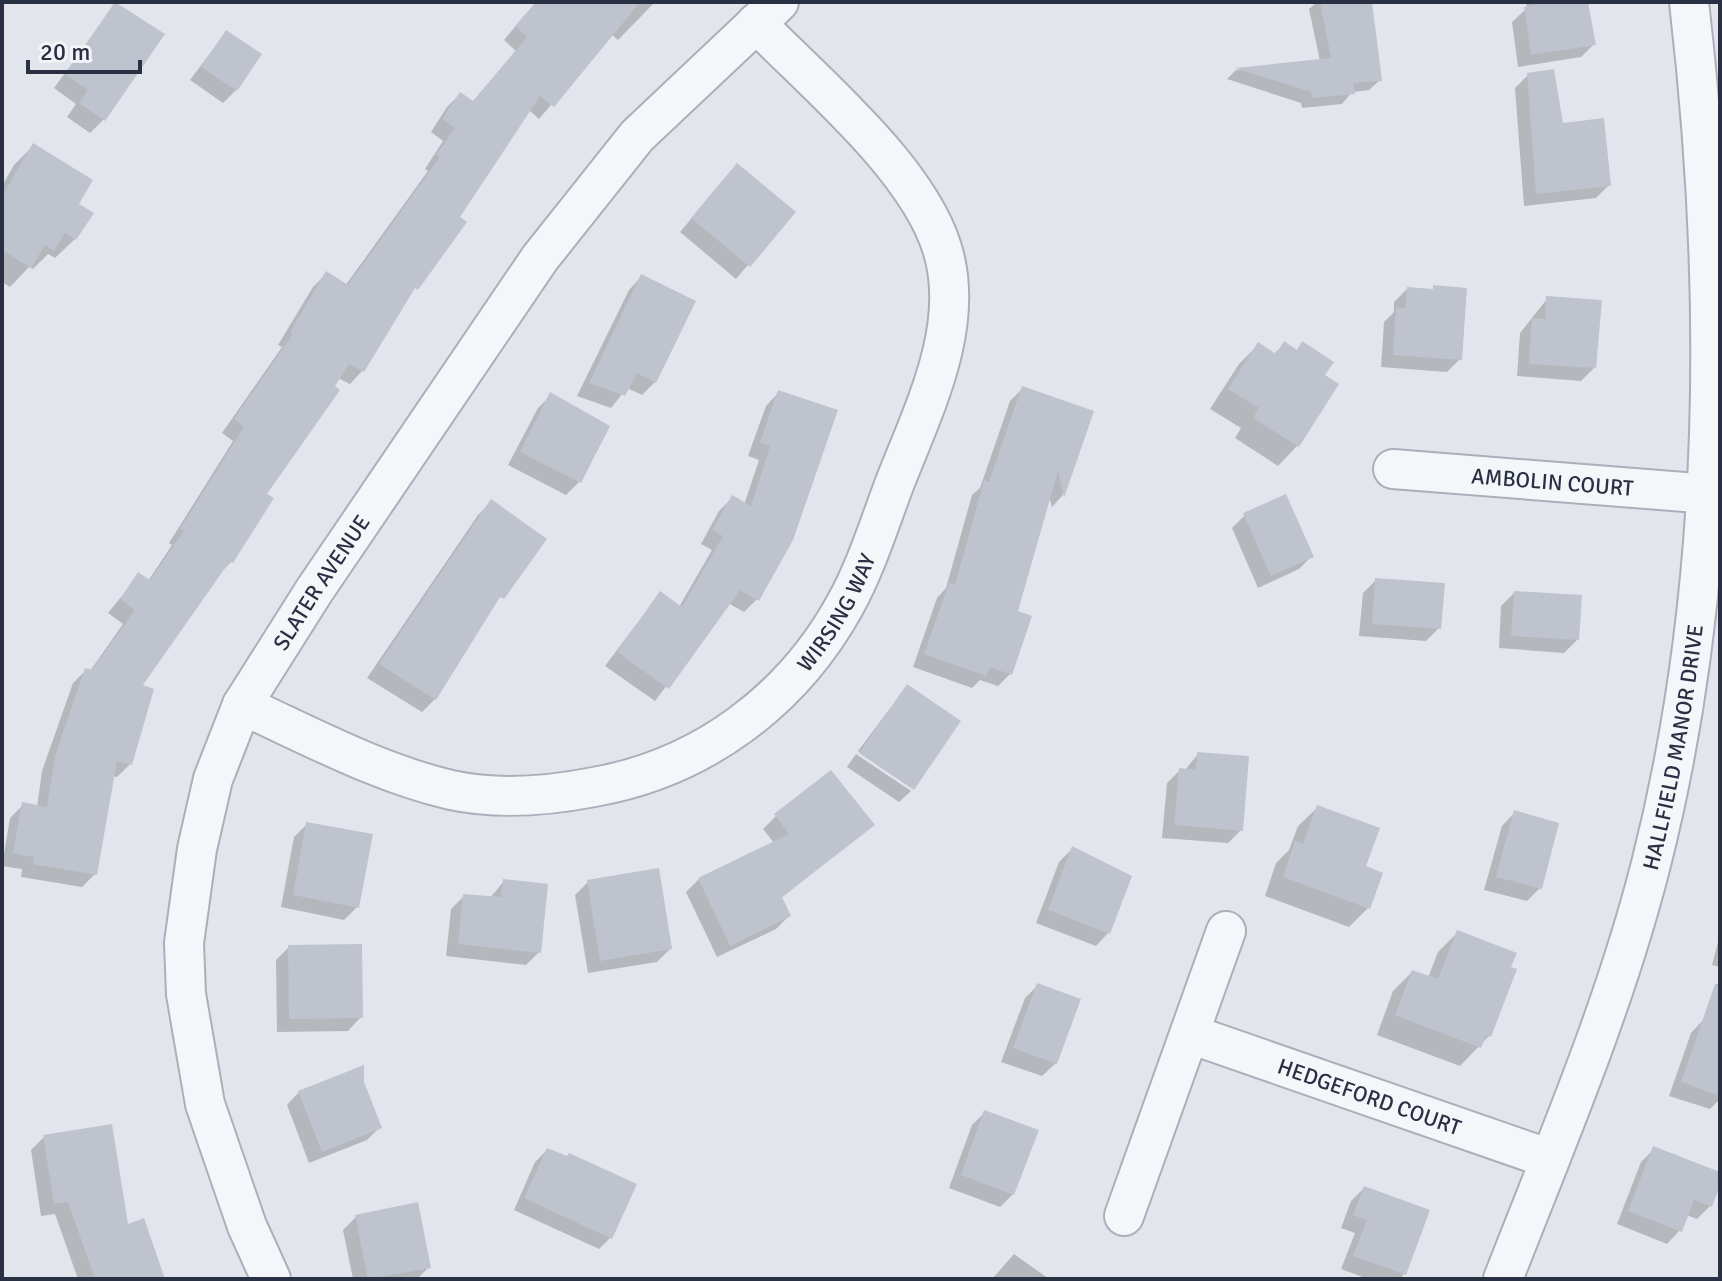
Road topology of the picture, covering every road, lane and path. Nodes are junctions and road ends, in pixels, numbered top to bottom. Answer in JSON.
{"nodes":[{"id":1,"x":1689,"y":2,"type":"edge"},
{"id":2,"x":768,"y":13,"type":"edge"},
{"id":3,"x":1717,"y":202,"type":"edge"},
{"id":4,"x":1393,"y":469,"type":"dead end"},
{"id":5,"x":1710,"y":494,"type":"junction"},
{"id":6,"x":242,"y":705,"type":"junction"},
{"id":7,"x":1226,"y":931,"type":"dead end"},
{"id":8,"x":1190,"y":1034,"type":"junction"},
{"id":9,"x":1550,"y":1159,"type":"junction"},
{"id":10,"x":1124,"y":1216,"type":"dead end"},
{"id":11,"x":271,"y":1279,"type":"edge"},
{"id":12,"x":1503,"y":1279,"type":"edge"}],
"edges":[{"from":1,"to":3,"type":"street","name":"HALLFIELD MANOR DRIVE"},
{"from":2,"to":6,"type":"street","name":"SLATER AVENUE"},
{"from":2,"to":6,"type":"street","name":"WIRSING WAY"},
{"from":3,"to":5,"type":"street","name":"HALLFIELD MANOR DRIVE"},
{"from":4,"to":5,"type":"street","name":"AMBOLIN COURT"},
{"from":5,"to":9,"type":"street","name":"HALLFIELD MANOR DRIVE"},
{"from":6,"to":11,"type":"street","name":"SLATER AVENUE"},
{"from":7,"to":8,"type":"street"},
{"from":8,"to":9,"type":"street","name":"HEDGEFORD COURT"},
{"from":8,"to":10,"type":"street"},
{"from":9,"to":12,"type":"street","name":"HALLFIELD MANOR DRIVE"}]}
